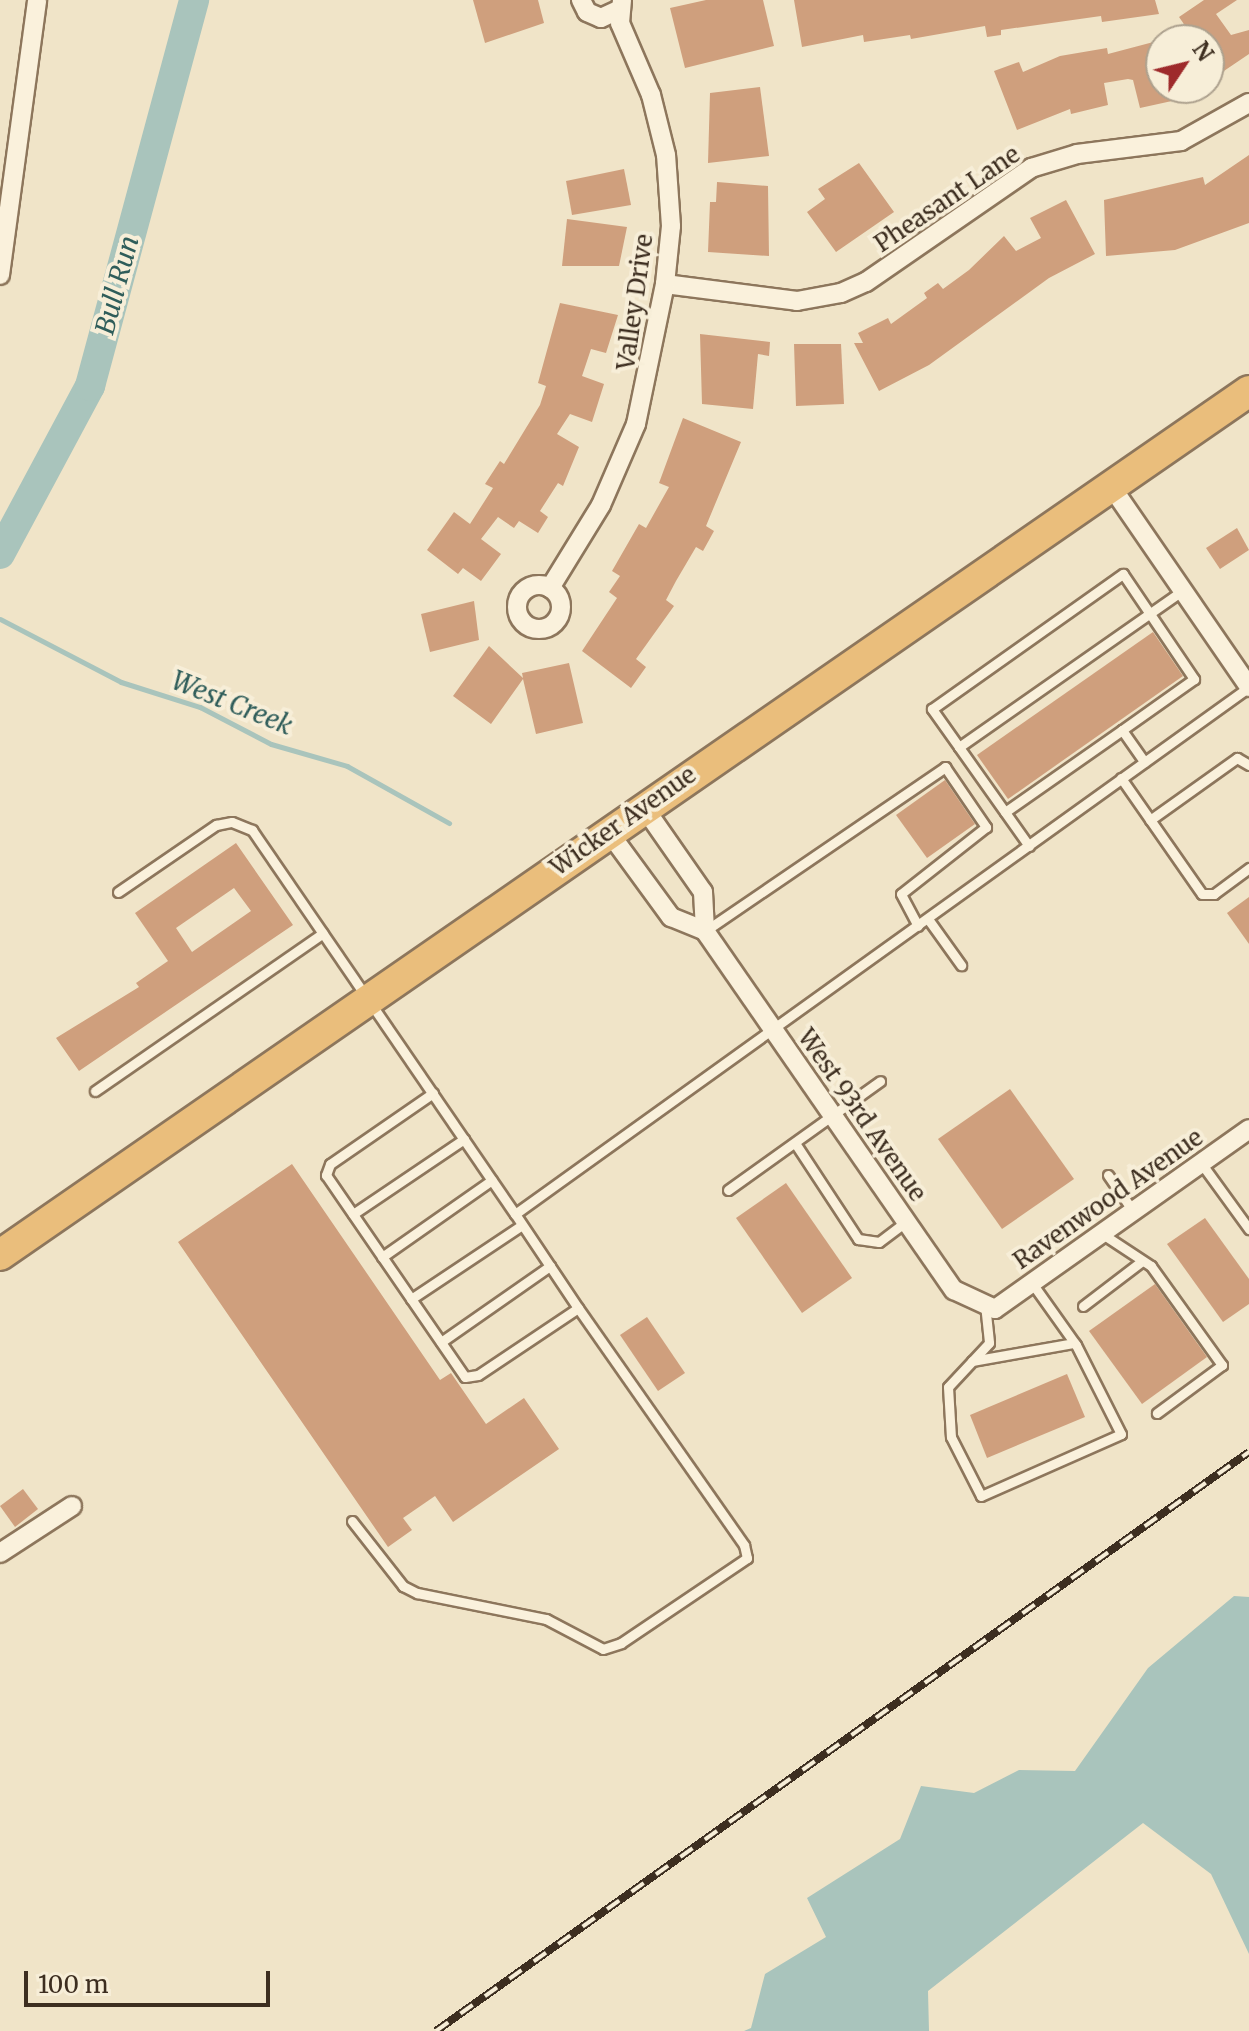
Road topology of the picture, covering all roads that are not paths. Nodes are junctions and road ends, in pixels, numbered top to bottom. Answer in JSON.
{"nodes":[{"id":1,"x":37,"y":0,"type":"edge"},
{"id":2,"x":581,"y":0,"type":"edge"},
{"id":3,"x":621,"y":5,"type":"edge"},
{"id":4,"x":1249,"y":103,"type":"edge"},
{"id":5,"x":2,"y":251,"type":"edge"},
{"id":6,"x":0,"y":275,"type":"edge"},
{"id":7,"x":665,"y":284,"type":"junction"},
{"id":8,"x":1249,"y":391,"type":"edge"},
{"id":9,"x":1111,"y":486,"type":"junction"},
{"id":10,"x":550,"y":588,"type":"dead end"},
{"id":11,"x":1183,"y":590,"type":"junction"},
{"id":12,"x":1150,"y":613,"type":"junction"},
{"id":13,"x":1249,"y":687,"type":"edge"},
{"id":14,"x":1122,"y":730,"type":"junction"},
{"id":15,"x":959,"y":747,"type":"junction"},
{"id":16,"x":1144,"y":762,"type":"junction"},
{"id":17,"x":1249,"y":765,"type":"edge"},
{"id":18,"x":1121,"y":778,"type":"junction"},
{"id":19,"x":643,"y":806,"type":"junction"},
{"id":20,"x":1005,"y":812,"type":"junction"},
{"id":21,"x":1150,"y":820,"type":"junction"},
{"id":22,"x":608,"y":831,"type":"junction"},
{"id":23,"x":1029,"y":846,"type":"junction"},
{"id":24,"x":1249,"y":868,"type":"edge"},
{"id":25,"x":118,"y":892,"type":"dead end"},
{"id":26,"x":928,"y":919,"type":"junction"},
{"id":27,"x":918,"y":926,"type":"junction"},
{"id":28,"x":705,"y":931,"type":"junction"},
{"id":29,"x":323,"y":933,"type":"junction"},
{"id":30,"x":961,"y":965,"type":"dead end"},
{"id":31,"x":368,"y":998,"type":"junction"},
{"id":32,"x":774,"y":1032,"type":"junction"},
{"id":33,"x":880,"y":1081,"type":"dead end"},
{"id":34,"x":95,"y":1091,"type":"dead end"},
{"id":35,"x":433,"y":1093,"type":"junction"},
{"id":36,"x":834,"y":1116,"type":"junction"},
{"id":37,"x":1249,"y":1129,"type":"edge"},
{"id":38,"x":464,"y":1139,"type":"junction"},
{"id":39,"x":795,"y":1143,"type":"junction"},
{"id":40,"x":1201,"y":1163,"type":"junction"},
{"id":41,"x":1108,"y":1175,"type":"dead end"},
{"id":42,"x":492,"y":1180,"type":"junction"},
{"id":43,"x":728,"y":1190,"type":"dead end"},
{"id":44,"x":1133,"y":1211,"type":"junction"},
{"id":45,"x":353,"y":1214,"type":"junction"},
{"id":46,"x":515,"y":1214,"type":"junction"},
{"id":47,"x":907,"y":1221,"type":"junction"},
{"id":48,"x":522,"y":1225,"type":"junction"},
{"id":49,"x":1249,"y":1229,"type":"edge"},
{"id":50,"x":1101,"y":1233,"type":"junction"},
{"id":51,"x":0,"y":1255,"type":"edge"},
{"id":52,"x":382,"y":1257,"type":"junction"},
{"id":53,"x":1142,"y":1261,"type":"junction"},
{"id":54,"x":550,"y":1266,"type":"junction"},
{"id":55,"x":1031,"y":1283,"type":"junction"},
{"id":56,"x":411,"y":1299,"type":"junction"},
{"id":57,"x":1083,"y":1306,"type":"dead end"},
{"id":58,"x":990,"y":1307,"type":"junction"},
{"id":59,"x":578,"y":1308,"type":"junction"},
{"id":60,"x":441,"y":1342,"type":"junction"},
{"id":61,"x":1074,"y":1343,"type":"junction"},
{"id":62,"x":972,"y":1361,"type":"junction"},
{"id":63,"x":1157,"y":1413,"type":"dead end"},
{"id":64,"x":72,"y":1506,"type":"dead end"},
{"id":65,"x":352,"y":1521,"type":"dead end"},
{"id":66,"x":0,"y":1553,"type":"edge"}],
"edges":[{"from":1,"to":5,"type":"street"},
{"from":2,"to":3,"type":"street","name":"Valley Drive"},
{"from":3,"to":7,"type":"street","name":"Valley Drive"},
{"from":4,"to":7,"type":"street","name":"Pheasant Lane"},
{"from":5,"to":6,"type":"street"},
{"from":7,"to":10,"type":"street","name":"Valley Drive"},
{"from":8,"to":9,"type":"highway","name":"Wicker Avenue"},
{"from":9,"to":11,"type":"street"},
{"from":9,"to":19,"type":"highway","name":"Wicker Avenue"},
{"from":11,"to":12,"type":"lane"},
{"from":11,"to":13,"type":"street"},
{"from":12,"to":14,"type":"lane"},
{"from":12,"to":15,"type":"lane"},
{"from":12,"to":15,"type":"lane"},
{"from":13,"to":16,"type":"lane"},
{"from":14,"to":16,"type":"lane"},
{"from":14,"to":20,"type":"lane"},
{"from":15,"to":20,"type":"lane"},
{"from":16,"to":18,"type":"lane"},
{"from":17,"to":21,"type":"lane"},
{"from":18,"to":21,"type":"lane"},
{"from":18,"to":23,"type":"lane"},
{"from":19,"to":22,"type":"highway","name":"Wicker Avenue"},
{"from":19,"to":28,"type":"street"},
{"from":20,"to":23,"type":"lane"},
{"from":21,"to":24,"type":"lane"},
{"from":22,"to":28,"type":"street"},
{"from":22,"to":31,"type":"highway","name":"Wicker Avenue"},
{"from":23,"to":26,"type":"lane"},
{"from":25,"to":29,"type":"lane"},
{"from":26,"to":27,"type":"lane"},
{"from":26,"to":30,"type":"lane"},
{"from":27,"to":28,"type":"lane"},
{"from":27,"to":32,"type":"lane"},
{"from":28,"to":32,"type":"street","name":"West 93rd Avenue"},
{"from":29,"to":31,"type":"lane"},
{"from":29,"to":34,"type":"lane"},
{"from":31,"to":35,"type":"lane"},
{"from":31,"to":51,"type":"highway","name":"Wicker Avenue"},
{"from":32,"to":36,"type":"street","name":"West 93rd Avenue"},
{"from":32,"to":46,"type":"lane"},
{"from":33,"to":36,"type":"lane"},
{"from":35,"to":38,"type":"lane"},
{"from":35,"to":45,"type":"lane"},
{"from":36,"to":39,"type":"lane"},
{"from":36,"to":47,"type":"street","name":"West 93rd Avenue"},
{"from":37,"to":40,"type":"street","name":"Ravenwood Avenue"},
{"from":38,"to":42,"type":"lane"},
{"from":38,"to":45,"type":"lane"},
{"from":39,"to":43,"type":"lane"},
{"from":39,"to":47,"type":"lane"},
{"from":40,"to":44,"type":"street","name":"Ravenwood Avenue"},
{"from":40,"to":49,"type":"lane"},
{"from":41,"to":44,"type":"lane"},
{"from":42,"to":46,"type":"lane"},
{"from":42,"to":52,"type":"lane"},
{"from":44,"to":50,"type":"street","name":"Ravenwood Avenue"},
{"from":45,"to":52,"type":"lane"},
{"from":46,"to":48,"type":"lane"},
{"from":47,"to":58,"type":"street","name":"West 93rd Avenue"},
{"from":48,"to":54,"type":"lane"},
{"from":48,"to":56,"type":"lane"},
{"from":50,"to":53,"type":"lane"},
{"from":50,"to":55,"type":"street","name":"Ravenwood Avenue"},
{"from":52,"to":56,"type":"lane"},
{"from":53,"to":57,"type":"lane"},
{"from":53,"to":63,"type":"lane"},
{"from":54,"to":59,"type":"lane"},
{"from":54,"to":60,"type":"lane"},
{"from":55,"to":58,"type":"street","name":"Ravenwood Avenue"},
{"from":55,"to":61,"type":"lane"},
{"from":56,"to":60,"type":"lane"},
{"from":58,"to":62,"type":"lane"},
{"from":59,"to":60,"type":"lane"},
{"from":59,"to":65,"type":"lane"},
{"from":61,"to":62,"type":"lane"},
{"from":61,"to":62,"type":"lane"},
{"from":64,"to":66,"type":"street"}]}
